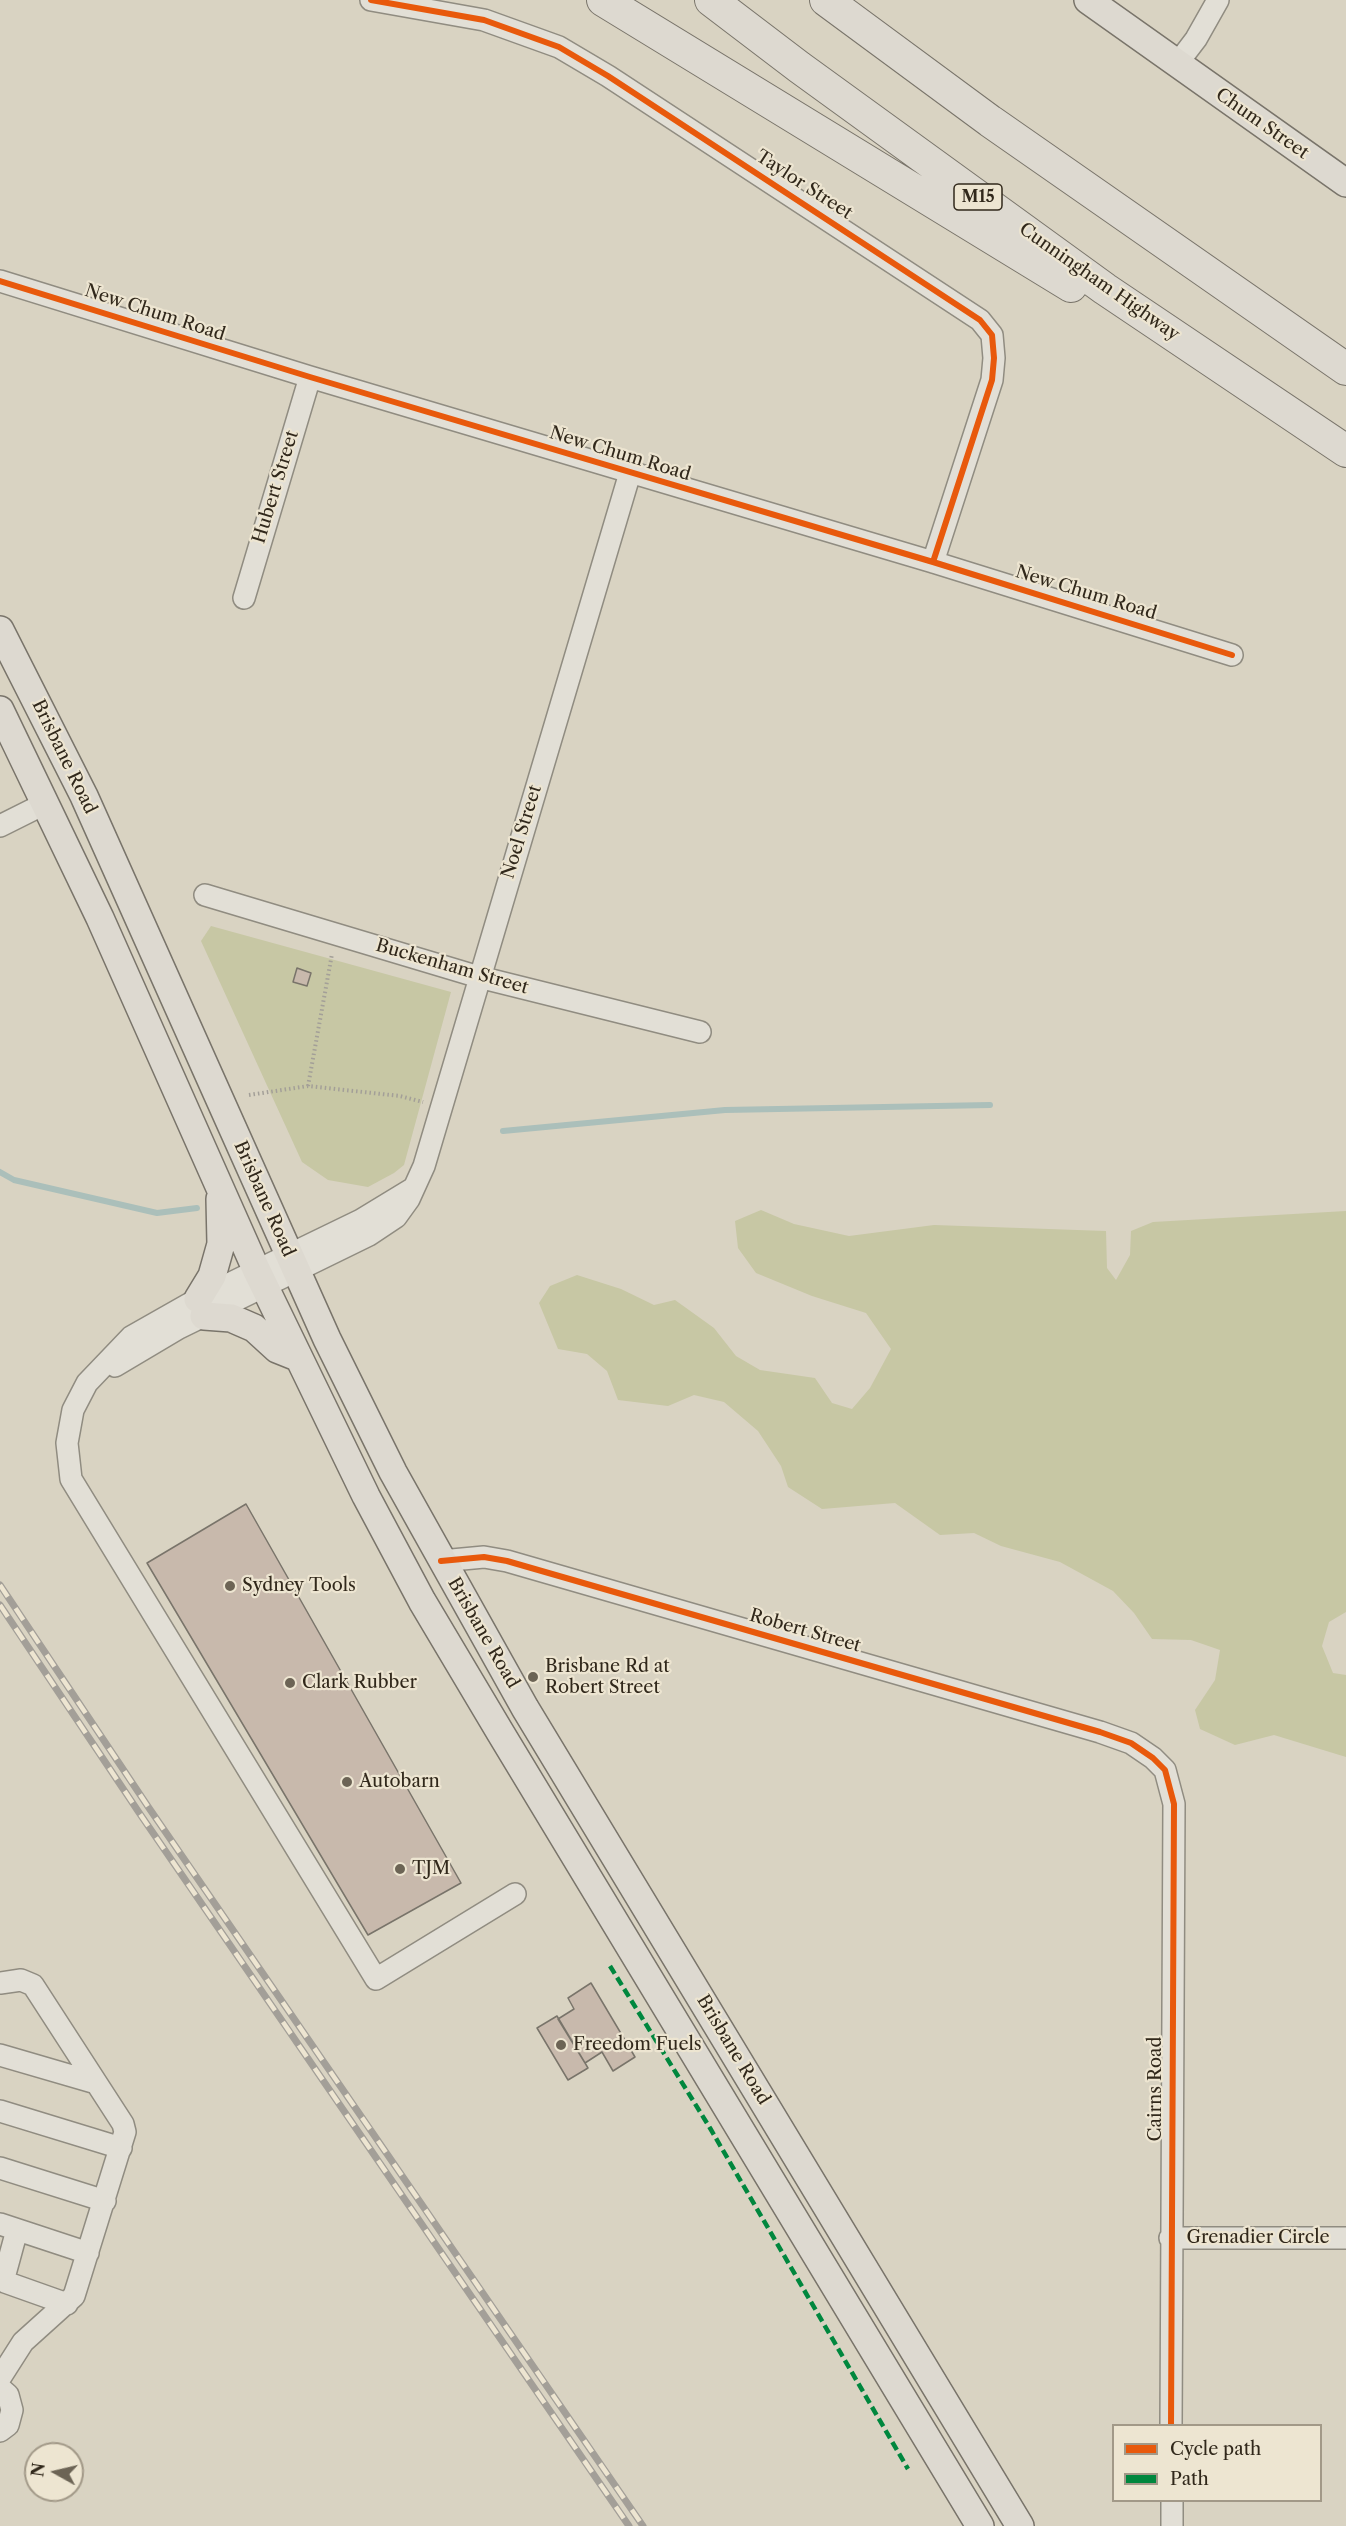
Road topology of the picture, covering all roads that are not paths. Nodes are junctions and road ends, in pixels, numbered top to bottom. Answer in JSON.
{"nodes":[{"id":1,"x":371,"y":0,"type":"edge"},
{"id":2,"x":603,"y":0,"type":"edge"},
{"id":3,"x":711,"y":0,"type":"edge"},
{"id":4,"x":826,"y":0,"type":"edge"},
{"id":5,"x":1088,"y":0,"type":"edge"},
{"id":6,"x":1218,"y":0,"type":"edge"},
{"id":7,"x":1178,"y":64,"type":"junction"},
{"id":8,"x":1346,"y":183,"type":"edge"},
{"id":9,"x":0,"y":281,"type":"edge"},
{"id":10,"x":1346,"y":369,"type":"edge"},
{"id":11,"x":310,"y":377,"type":"junction"},
{"id":12,"x":1249,"y":386,"type":"junction"},
{"id":13,"x":1346,"y":451,"type":"edge"},
{"id":14,"x":630,"y":473,"type":"junction"},
{"id":15,"x":933,"y":562,"type":"junction"},
{"id":16,"x":244,"y":598,"type":"dead end"},
{"id":17,"x":0,"y":630,"type":"edge"},
{"id":18,"x":1232,"y":655,"type":"dead end"},
{"id":19,"x":0,"y":710,"type":"edge"},
{"id":20,"x":46,"y":803,"type":"junction"},
{"id":21,"x":0,"y":826,"type":"edge"},
{"id":22,"x":205,"y":895,"type":"dead end"},
{"id":23,"x":479,"y":977,"type":"junction"},
{"id":24,"x":700,"y":1032,"type":"dead end"},
{"id":25,"x":220,"y":1192,"type":"junction"},
{"id":26,"x":292,"y":1262,"type":"junction"},
{"id":27,"x":260,"y":1278,"type":"junction"},
{"id":28,"x":201,"y":1307,"type":"junction"},
{"id":29,"x":297,"y":1357,"type":"junction"},
{"id":30,"x":441,"y":1561,"type":"junction"},
{"id":31,"x":1153,"y":1758,"type":"joint"},
{"id":32,"x":515,"y":1894,"type":"dead end"},
{"id":33,"x":0,"y":1983,"type":"edge"},
{"id":34,"x":0,"y":2055,"type":"edge"},
{"id":35,"x":96,"y":2083,"type":"junction"},
{"id":36,"x":0,"y":2111,"type":"edge"},
{"id":37,"x":121,"y":2148,"type":"junction"},
{"id":38,"x":0,"y":2168,"type":"edge"},
{"id":39,"x":105,"y":2200,"type":"junction"},
{"id":40,"x":8,"y":2227,"type":"edge"},
{"id":41,"x":1170,"y":2238,"type":"junction"},
{"id":42,"x":1346,"y":2238,"type":"edge"},
{"id":43,"x":88,"y":2253,"type":"junction"},
{"id":44,"x":67,"y":2304,"type":"junction"},
{"id":45,"x":0,"y":2378,"type":"edge"},
{"id":46,"x":0,"y":2388,"type":"edge"},
{"id":47,"x":1171,"y":2424,"type":"edge"},
{"id":48,"x":0,"y":2431,"type":"edge"},
{"id":49,"x":1172,"y":2502,"type":"edge"},
{"id":50,"x":980,"y":2526,"type":"edge"},
{"id":51,"x":1020,"y":2526,"type":"edge"},
{"id":52,"x":1172,"y":2526,"type":"edge"}],
"edges":[{"from":1,"to":15,"type":"street","name":"Taylor Street"},
{"from":2,"to":12,"type":"highway"},
{"from":3,"to":12,"type":"highway","name":"Cunningham Highway","number":"M15"},
{"from":4,"to":10,"type":"highway"},
{"from":5,"to":7,"type":"main road","name":"Chum Street"},
{"from":6,"to":7,"type":"street"},
{"from":7,"to":8,"type":"main road","name":"Chum Street"},
{"from":9,"to":11,"type":"street","name":"New Chum Road"},
{"from":11,"to":14,"type":"street","name":"New Chum Road"},
{"from":11,"to":16,"type":"street","name":"Hubert Street"},
{"from":12,"to":13,"type":"highway","name":"Cunningham Highway","number":"M15"},
{"from":14,"to":15,"type":"street","name":"New Chum Road"},
{"from":14,"to":23,"type":"street","name":"Noel Street"},
{"from":15,"to":18,"type":"street","name":"New Chum Road"},
{"from":17,"to":26,"type":"main road","name":"Brisbane Road"},
{"from":19,"to":20,"type":"main road","name":"Brisbane Road"},
{"from":20,"to":21,"type":"street"},
{"from":20,"to":25,"type":"main road","name":"Brisbane Road"},
{"from":22,"to":23,"type":"street","name":"Buckenham Street"},
{"from":23,"to":24,"type":"street","name":"Buckenham Street"},
{"from":23,"to":26,"type":"street","name":"Noel Street"},
{"from":25,"to":27,"type":"main road","name":"Brisbane Road"},
{"from":25,"to":28,"type":"main road"},
{"from":26,"to":27,"type":"street","name":"Noel Street"},
{"from":26,"to":30,"type":"main road","name":"Brisbane Road"},
{"from":27,"to":28,"type":"street","name":"Noel Street"},
{"from":27,"to":29,"type":"main road","name":"Brisbane Road"},
{"from":28,"to":29,"type":"main road"},
{"from":28,"to":32,"type":"street","name":"Noel Street"},
{"from":29,"to":50,"type":"main road","name":"Brisbane Road"},
{"from":30,"to":31,"type":"street","name":"Robert Street"},
{"from":30,"to":51,"type":"main road","name":"Brisbane Road"},
{"from":31,"to":41,"type":"street","name":"Cairns Road"},
{"from":33,"to":35,"type":"street"},
{"from":34,"to":35,"type":"street"},
{"from":35,"to":37,"type":"street"},
{"from":36,"to":37,"type":"street"},
{"from":37,"to":39,"type":"street"},
{"from":38,"to":39,"type":"street"},
{"from":39,"to":43,"type":"street"},
{"from":40,"to":43,"type":"street"},
{"from":40,"to":44,"type":"street"},
{"from":41,"to":42,"type":"street","name":"Grenadier Circle"},
{"from":41,"to":47,"type":"street","name":"Cairns Road"},
{"from":43,"to":44,"type":"street"},
{"from":44,"to":45,"type":"street"},
{"from":46,"to":48,"type":"street"},
{"from":49,"to":52,"type":"street"}]}
